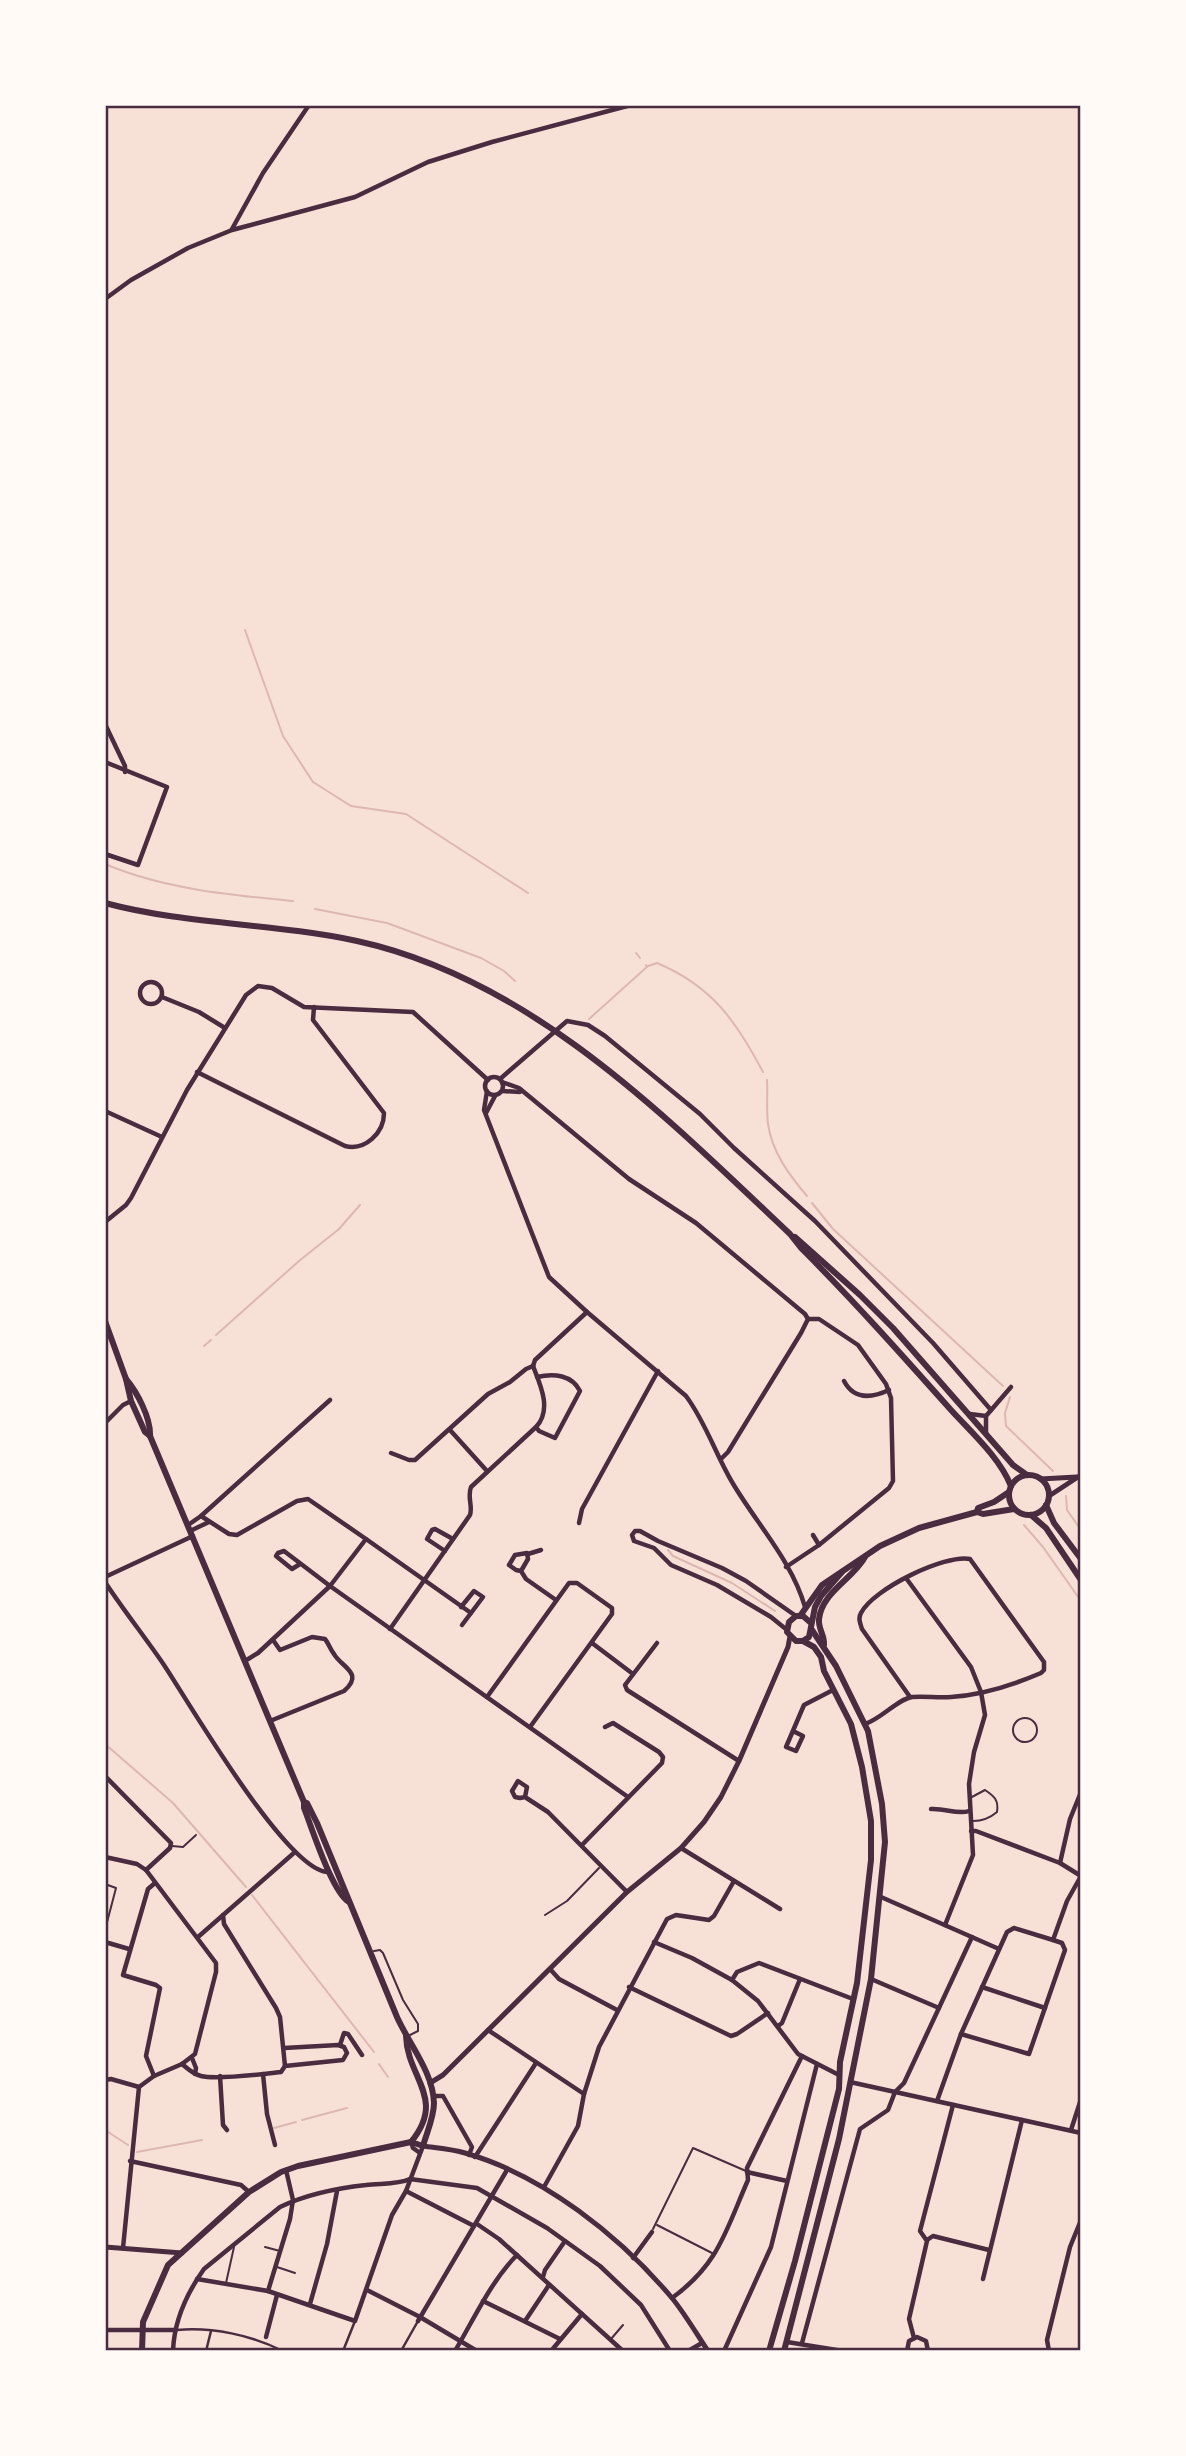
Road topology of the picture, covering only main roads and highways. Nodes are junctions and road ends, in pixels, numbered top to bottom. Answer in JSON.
{"nodes":[{"id":1,"x":107,"y":902,"type":"edge"},
{"id":2,"x":790,"y":1234,"type":"junction"},
{"id":3,"x":105,"y":1321,"type":"edge"},
{"id":4,"x":107,"y":1335,"type":"edge"},
{"id":5,"x":126,"y":1378,"type":"junction"},
{"id":6,"x":150,"y":1436,"type":"junction"},
{"id":7,"x":1027,"y":1475,"type":"junction"},
{"id":8,"x":1079,"y":1476,"type":"edge"},
{"id":9,"x":1040,"y":1479,"type":"junction"},
{"id":10,"x":1010,"y":1489,"type":"junction"},
{"id":11,"x":1048,"y":1496,"type":"junction"},
{"id":12,"x":1046,"y":1505,"type":"junction"},
{"id":13,"x":1014,"y":1509,"type":"junction"},
{"id":14,"x":976,"y":1512,"type":"junction"},
{"id":15,"x":1031,"y":1515,"type":"junction"},
{"id":16,"x":867,"y":1555,"type":"junction"},
{"id":17,"x":1081,"y":1559,"type":"edge"},
{"id":18,"x":842,"y":1571,"type":"junction"},
{"id":19,"x":1081,"y":1580,"type":"edge"},
{"id":20,"x":798,"y":1616,"type":"junction"},
{"id":21,"x":812,"y":1627,"type":"junction"},
{"id":22,"x":794,"y":1637,"type":"junction"},
{"id":23,"x":824,"y":1645,"type":"junction"},
{"id":24,"x":839,"y":2076,"type":"junction"},
{"id":25,"x":850,"y":2082,"type":"junction"},
{"id":26,"x":426,"y":2084,"type":"junction"},
{"id":27,"x":839,"y":2089,"type":"junction"},
{"id":28,"x":849,"y":2091,"type":"junction"},
{"id":29,"x":411,"y":2142,"type":"junction"},
{"id":30,"x":421,"y":2149,"type":"junction"},
{"id":31,"x":105,"y":2247,"type":"edge"},
{"id":32,"x":164,"y":2253,"type":"junction"},
{"id":33,"x":182,"y":2253,"type":"junction"},
{"id":34,"x":168,"y":2266,"type":"junction"},
{"id":35,"x":774,"y":2338,"type":"junction"},
{"id":36,"x":787,"y":2342,"type":"junction"},
{"id":37,"x":142,"y":2351,"type":"edge"},
{"id":38,"x":708,"y":2351,"type":"edge"},
{"id":39,"x":769,"y":2351,"type":"edge"},
{"id":40,"x":784,"y":2351,"type":"edge"}],
"edges":[{"from":1,"to":2,"type":"main road"},
{"from":2,"to":7,"type":"main road"},
{"from":2,"to":10,"type":"main road"},
{"from":3,"to":4,"type":"main road"},
{"from":4,"to":5,"type":"main road"},
{"from":5,"to":6,"type":"main road"},
{"from":5,"to":6,"type":"main road"},
{"from":6,"to":26,"type":"main road"},
{"from":7,"to":9,"type":"main road"},
{"from":7,"to":10,"type":"main road"},
{"from":8,"to":9,"type":"main road"},
{"from":8,"to":11,"type":"main road"},
{"from":9,"to":11,"type":"main road"},
{"from":10,"to":13,"type":"main road"},
{"from":10,"to":14,"type":"main road"},
{"from":11,"to":12,"type":"main road"},
{"from":12,"to":15,"type":"main road"},
{"from":12,"to":17,"type":"main road"},
{"from":13,"to":14,"type":"main road"},
{"from":13,"to":15,"type":"main road"},
{"from":14,"to":16,"type":"main road"},
{"from":15,"to":19,"type":"main road"},
{"from":16,"to":18,"type":"main road"},
{"from":16,"to":23,"type":"main road"},
{"from":18,"to":20,"type":"main road"},
{"from":18,"to":21,"type":"main road"},
{"from":20,"to":21,"type":"main road"},
{"from":20,"to":22,"type":"main road"},
{"from":21,"to":22,"type":"main road"},
{"from":21,"to":23,"type":"main road"},
{"from":22,"to":24,"type":"main road"},
{"from":22,"to":26,"type":"main road"},
{"from":23,"to":25,"type":"main road"},
{"from":24,"to":25,"type":"main road"},
{"from":24,"to":27,"type":"main road"},
{"from":25,"to":28,"type":"main road"},
{"from":26,"to":29,"type":"main road"},
{"from":26,"to":30,"type":"main road"},
{"from":27,"to":28,"type":"main road"},
{"from":27,"to":35,"type":"main road"},
{"from":28,"to":36,"type":"main road"},
{"from":29,"to":30,"type":"main road"},
{"from":29,"to":33,"type":"main road"},
{"from":30,"to":38,"type":"main road"},
{"from":31,"to":32,"type":"main road"},
{"from":32,"to":33,"type":"main road"},
{"from":32,"to":34,"type":"main road"},
{"from":33,"to":34,"type":"main road"},
{"from":34,"to":37,"type":"main road"},
{"from":35,"to":36,"type":"main road"},
{"from":35,"to":39,"type":"main road"},
{"from":36,"to":40,"type":"main road"}]}
